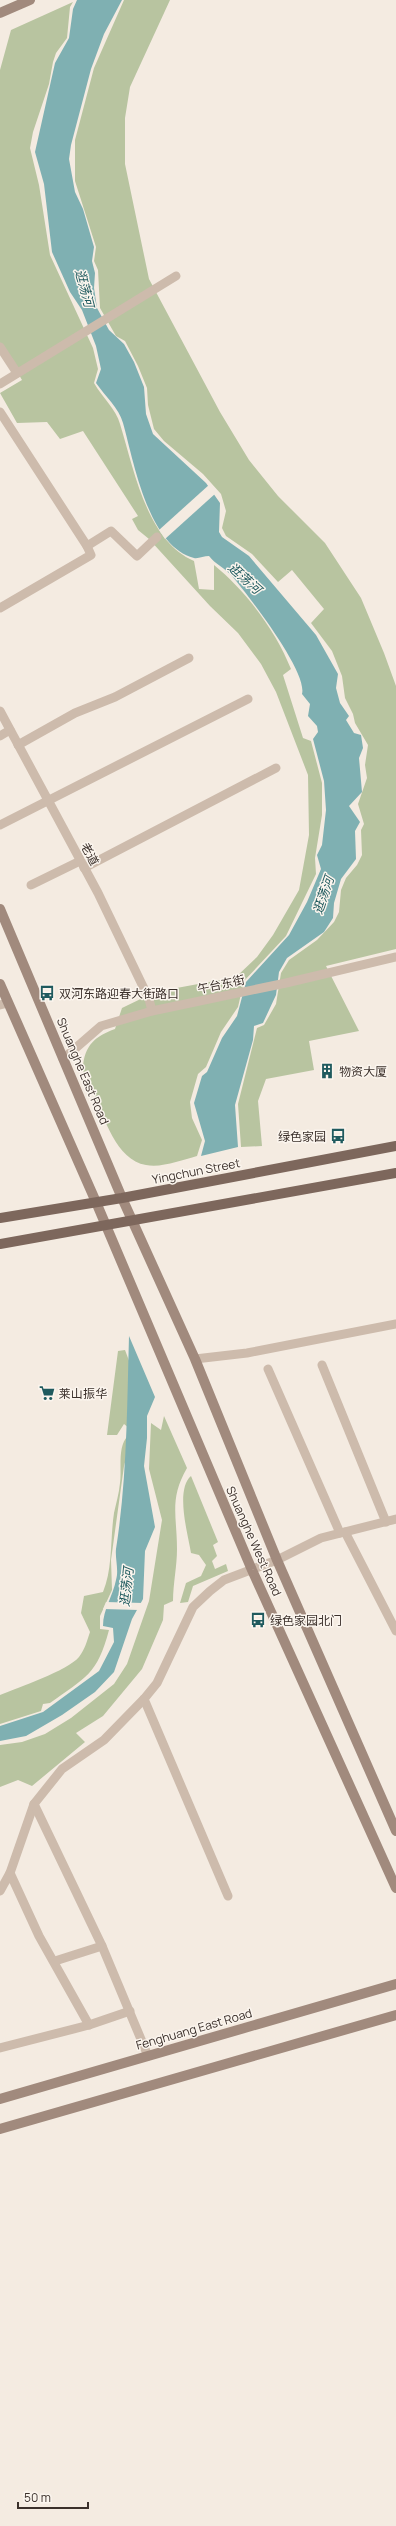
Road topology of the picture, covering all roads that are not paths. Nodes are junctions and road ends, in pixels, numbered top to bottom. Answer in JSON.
{"nodes":[{"id":1,"x":30,"y":0,"type":"edge"},
{"id":2,"x":0,"y":14,"type":"edge"},
{"id":3,"x":176,"y":276,"type":"dead end"},
{"id":4,"x":0,"y":347,"type":"edge"},
{"id":5,"x":17,"y":373,"type":"junction"},
{"id":6,"x":0,"y":384,"type":"edge"},
{"id":7,"x":0,"y":412,"type":"edge"},
{"id":8,"x":157,"y":537,"type":"dead end"},
{"id":9,"x":87,"y":546,"type":"junction"},
{"id":10,"x":0,"y":608,"type":"edge"},
{"id":11,"x":189,"y":658,"type":"dead end"},
{"id":12,"x":248,"y":699,"type":"dead end"},
{"id":13,"x":0,"y":711,"type":"edge"},
{"id":14,"x":10,"y":730,"type":"junction"},
{"id":15,"x":0,"y":736,"type":"edge"},
{"id":16,"x":18,"y":745,"type":"junction"},
{"id":17,"x":276,"y":768,"type":"dead end"},
{"id":18,"x":48,"y":800,"type":"junction"},
{"id":19,"x":0,"y":825,"type":"edge"},
{"id":20,"x":82,"y":864,"type":"junction"},
{"id":21,"x":31,"y":885,"type":"dead end"},
{"id":22,"x":0,"y":909,"type":"edge"},
{"id":23,"x":396,"y":957,"type":"edge"},
{"id":24,"x":0,"y":984,"type":"edge"},
{"id":25,"x":4,"y":1004,"type":"edge"},
{"id":26,"x":152,"y":1010,"type":"junction"},
{"id":27,"x":63,"y":1059,"type":"junction"},
{"id":28,"x":396,"y":1146,"type":"edge"},
{"id":29,"x":396,"y":1173,"type":"edge"},
{"id":30,"x":122,"y":1198,"type":"junction"},
{"id":31,"x":96,"y":1202,"type":"junction"},
{"id":32,"x":0,"y":1218,"type":"edge"},
{"id":33,"x":134,"y":1221,"type":"junction"},
{"id":34,"x":105,"y":1227,"type":"junction"},
{"id":35,"x":0,"y":1244,"type":"edge"},
{"id":36,"x":396,"y":1324,"type":"edge"},
{"id":37,"x":195,"y":1359,"type":"junction"},
{"id":38,"x":322,"y":1365,"type":"dead end"},
{"id":39,"x":268,"y":1370,"type":"dead end"},
{"id":40,"x":396,"y":1519,"type":"edge"},
{"id":41,"x":386,"y":1522,"type":"junction"},
{"id":42,"x":342,"y":1533,"type":"junction"},
{"id":43,"x":277,"y":1560,"type":"junction"},
{"id":44,"x":252,"y":1570,"type":"junction"},
{"id":45,"x":396,"y":1631,"type":"edge"},
{"id":46,"x":144,"y":1699,"type":"junction"},
{"id":47,"x":34,"y":1804,"type":"junction"},
{"id":48,"x":396,"y":1831,"type":"edge"},
{"id":49,"x":10,"y":1873,"type":"junction"},
{"id":50,"x":396,"y":1888,"type":"edge"},
{"id":51,"x":0,"y":1891,"type":"edge"},
{"id":52,"x":228,"y":1896,"type":"dead end"},
{"id":53,"x":102,"y":1946,"type":"junction"},
{"id":54,"x":55,"y":1961,"type":"junction"},
{"id":55,"x":396,"y":1984,"type":"edge"},
{"id":56,"x":130,"y":2011,"type":"junction"},
{"id":57,"x":396,"y":2015,"type":"edge"},
{"id":58,"x":89,"y":2026,"type":"junction"},
{"id":59,"x":0,"y":2048,"type":"edge"},
{"id":60,"x":148,"y":2056,"type":"junction"},
{"id":61,"x":0,"y":2099,"type":"edge"},
{"id":62,"x":0,"y":2128,"type":"edge"}],
"edges":[{"from":1,"to":2,"type":"street"},
{"from":3,"to":5,"type":"street"},
{"from":4,"to":5,"type":"street"},
{"from":5,"to":6,"type":"street"},
{"from":7,"to":9,"type":"street"},
{"from":8,"to":9,"type":"street"},
{"from":9,"to":10,"type":"street"},
{"from":11,"to":16,"type":"street"},
{"from":12,"to":18,"type":"street"},
{"from":13,"to":14,"type":"street","name":"老道"},
{"from":14,"to":15,"type":"street"},
{"from":14,"to":16,"type":"street","name":"老道"},
{"from":16,"to":18,"type":"street","name":"老道"},
{"from":17,"to":20,"type":"street"},
{"from":18,"to":19,"type":"street"},
{"from":18,"to":20,"type":"street","name":"老道"},
{"from":20,"to":21,"type":"street"},
{"from":20,"to":26,"type":"street","name":"老道"},
{"from":22,"to":27,"type":"street","name":"Shuanghe East Road"},
{"from":23,"to":26,"type":"street","name":"午台东街"},
{"from":24,"to":25,"type":"street"},
{"from":25,"to":31,"type":"street"},
{"from":26,"to":27,"type":"street","name":"午台东街"},
{"from":27,"to":30,"type":"street","name":"Shuanghe East Road"},
{"from":28,"to":30,"type":"main road","name":"Yingchun Street"},
{"from":29,"to":33,"type":"main road"},
{"from":30,"to":31,"type":"main road","name":"Yingchun Street"},
{"from":30,"to":33,"type":"street","name":"Shuanghe West Road"},
{"from":31,"to":32,"type":"main road","name":"Yingchun Street"},
{"from":31,"to":34,"type":"street","name":"Shuanghe West Road"},
{"from":33,"to":34,"type":"main road"},
{"from":33,"to":37,"type":"street","name":"Shuanghe West Road"},
{"from":34,"to":35,"type":"main road"},
{"from":34,"to":44,"type":"street","name":"Shuanghe West Road"},
{"from":36,"to":37,"type":"street"},
{"from":37,"to":43,"type":"street","name":"Shuanghe West Road"},
{"from":38,"to":41,"type":"street"},
{"from":39,"to":42,"type":"street"},
{"from":40,"to":41,"type":"street"},
{"from":41,"to":42,"type":"street"},
{"from":42,"to":43,"type":"street"},
{"from":42,"to":45,"type":"street"},
{"from":43,"to":44,"type":"street"},
{"from":43,"to":48,"type":"street","name":"Shuanghe West Road"},
{"from":44,"to":46,"type":"street"},
{"from":44,"to":50,"type":"street","name":"Shuanghe West Road"},
{"from":46,"to":47,"type":"street"},
{"from":46,"to":52,"type":"street"},
{"from":47,"to":49,"type":"street"},
{"from":47,"to":53,"type":"street"},
{"from":49,"to":51,"type":"street"},
{"from":49,"to":54,"type":"street"},
{"from":53,"to":54,"type":"street"},
{"from":53,"to":56,"type":"street"},
{"from":54,"to":58,"type":"street"},
{"from":55,"to":60,"type":"street","name":"Fenghuang East Road"},
{"from":56,"to":58,"type":"street"},
{"from":56,"to":60,"type":"street"},
{"from":57,"to":62,"type":"street"},
{"from":58,"to":59,"type":"street"},
{"from":60,"to":61,"type":"street","name":"Fenghuang East Road"}]}
